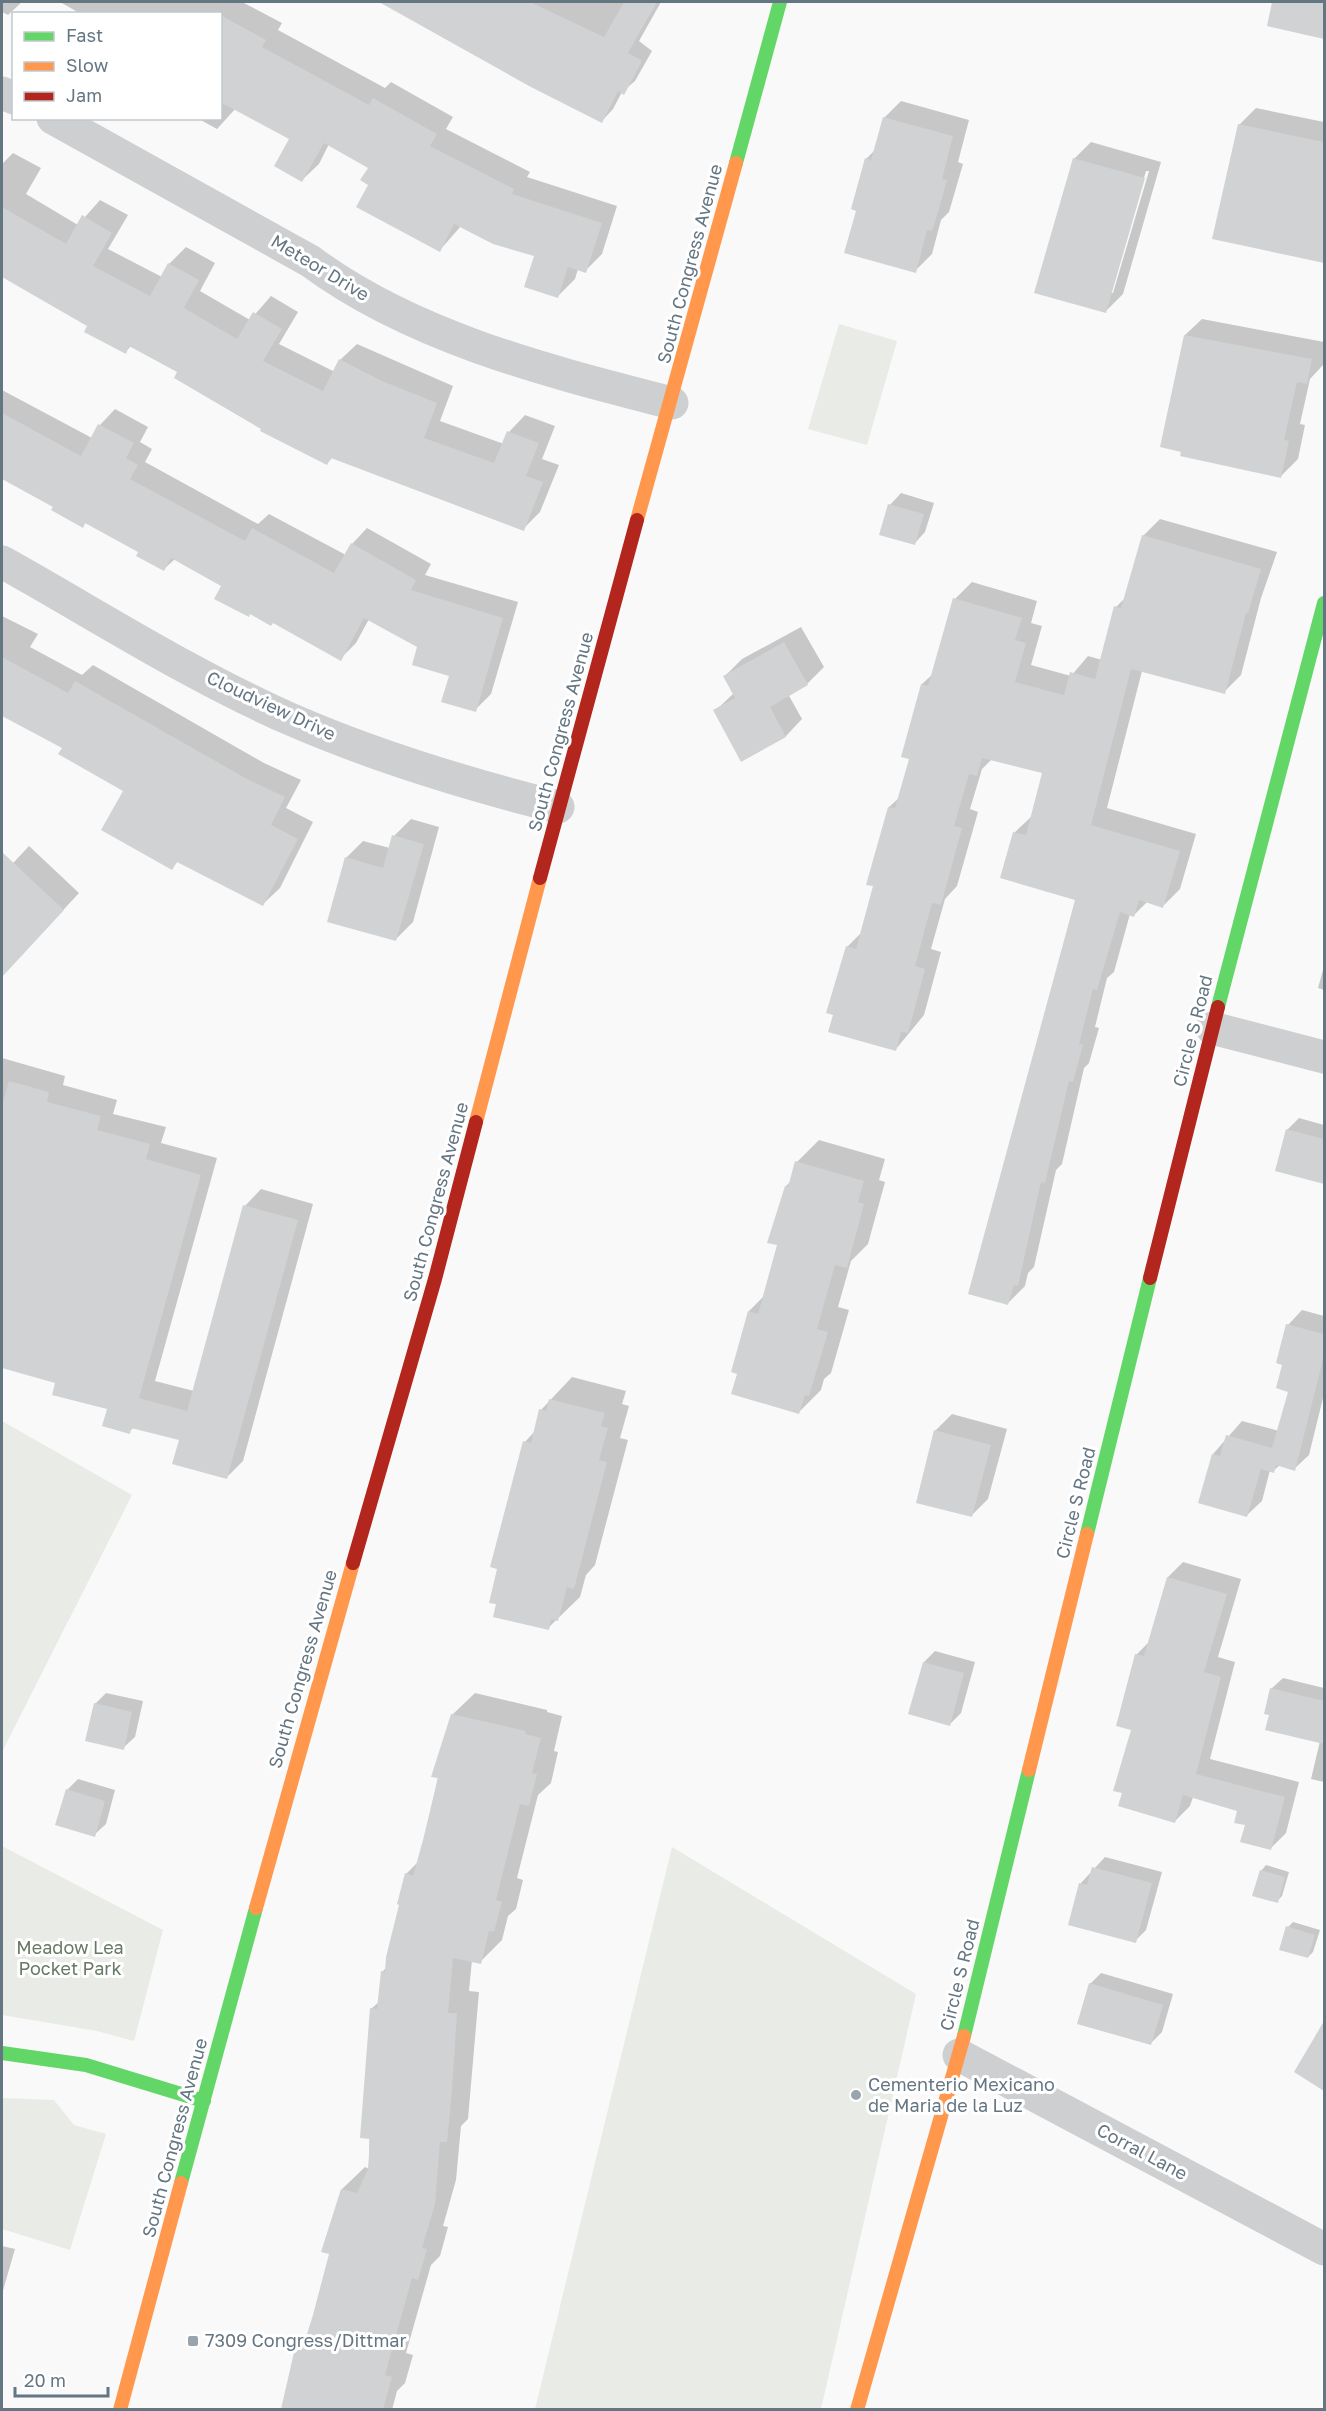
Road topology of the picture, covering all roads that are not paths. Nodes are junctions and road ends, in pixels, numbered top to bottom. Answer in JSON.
{"nodes":[{"id":1,"x":780,"y":2,"type":"edge"},
{"id":2,"x":57,"y":120,"type":"edge"},
{"id":3,"x":672,"y":403,"type":"junction"},
{"id":4,"x":2,"y":562,"type":"edge"},
{"id":5,"x":1324,"y":603,"type":"edge"},
{"id":6,"x":558,"y":807,"type":"junction"},
{"id":7,"x":1212,"y":1028,"type":"junction"},
{"id":8,"x":1324,"y":1057,"type":"edge"},
{"id":9,"x":2,"y":2053,"type":"edge"},
{"id":10,"x":959,"y":2055,"type":"junction"},
{"id":11,"x":204,"y":2101,"type":"junction"},
{"id":12,"x":1324,"y":2249,"type":"edge"},
{"id":13,"x":120,"y":2409,"type":"edge"},
{"id":14,"x":857,"y":2409,"type":"edge"}],
"edges":[{"from":1,"to":3,"type":"main road","name":"South Congress Avenue"},
{"from":2,"to":3,"type":"street","name":"Meteor Drive"},
{"from":3,"to":6,"type":"main road","name":"South Congress Avenue"},
{"from":4,"to":6,"type":"street","name":"Cloudview Drive"},
{"from":5,"to":7,"type":"main road","name":"Circle S Road"},
{"from":6,"to":11,"type":"main road","name":"South Congress Avenue"},
{"from":7,"to":8,"type":"street"},
{"from":7,"to":10,"type":"main road","name":"Circle S Road"},
{"from":9,"to":11,"type":"main road"},
{"from":10,"to":12,"type":"street","name":"Corral Lane"},
{"from":10,"to":14,"type":"main road","name":"Circle S Road"},
{"from":11,"to":13,"type":"main road","name":"South Congress Avenue"}]}
